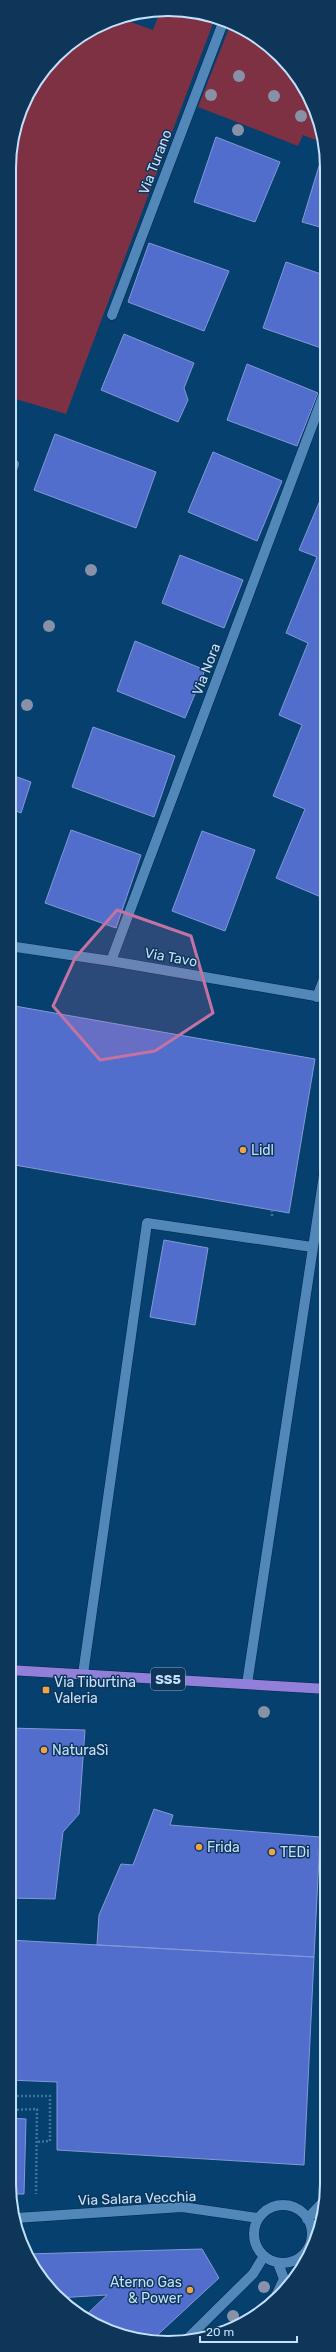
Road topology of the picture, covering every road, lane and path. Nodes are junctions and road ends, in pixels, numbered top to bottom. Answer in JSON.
{"nodes":[{"id":1,"x":222,"y":26,"type":"edge"},
{"id":2,"x":112,"y":315,"type":"dead end"},
{"id":3,"x":320,"y":405,"type":"edge"},
{"id":4,"x":16,"y":947,"type":"edge"},
{"id":5,"x":111,"y":961,"type":"junction"},
{"id":6,"x":320,"y":997,"type":"edge"},
{"id":7,"x":320,"y":1198,"type":"edge"},
{"id":8,"x":272,"y":1210,"type":"dead end"},
{"id":9,"x":272,"y":1216,"type":"dead end"},
{"id":10,"x":312,"y":1247,"type":"junction"},
{"id":11,"x":16,"y":1670,"type":"edge"},
{"id":12,"x":83,"y":1674,"type":"junction"},
{"id":13,"x":247,"y":1684,"type":"junction"},
{"id":14,"x":320,"y":1689,"type":"edge"},
{"id":15,"x":16,"y":2096,"type":"edge"},
{"id":16,"x":16,"y":2110,"type":"edge"},
{"id":17,"x":36,"y":2142,"type":"junction"},
{"id":18,"x":318,"y":2207,"type":"edge"},
{"id":19,"x":35,"y":2217,"type":"junction"},
{"id":20,"x":20,"y":2218,"type":"edge"},
{"id":21,"x":258,"y":2218,"type":"junction"},
{"id":22,"x":307,"y":2219,"type":"junction"},
{"id":23,"x":311,"y":2236,"type":"edge"},
{"id":24,"x":302,"y":2255,"type":"edge"},
{"id":25,"x":264,"y":2256,"type":"junction"},
{"id":26,"x":278,"y":2263,"type":"junction"},
{"id":27,"x":281,"y":2285,"type":"edge"},
{"id":28,"x":192,"y":2334,"type":"edge"}],
"edges":[{"from":1,"to":2,"type":"street","name":"Via Turano"},
{"from":3,"to":5,"type":"street","name":"Via Nora"},
{"from":4,"to":5,"type":"street","name":"Via Tavo"},
{"from":5,"to":6,"type":"street","name":"Via Tavo"},
{"from":7,"to":10,"type":"street"},
{"from":8,"to":9,"type":"path"},
{"from":10,"to":12,"type":"street"},
{"from":10,"to":13,"type":"street"},
{"from":11,"to":12,"type":"main road","number":"SS5"},
{"from":12,"to":13,"type":"main road","number":"SS5"},
{"from":13,"to":14,"type":"main road","number":"SS5"},
{"from":15,"to":17,"type":"path"},
{"from":16,"to":17,"type":"path"},
{"from":17,"to":19,"type":"path"},
{"from":18,"to":22,"type":"street"},
{"from":19,"to":20,"type":"street","name":"Via Salara Vecchia"},
{"from":19,"to":21,"type":"street","name":"Via Salara Vecchia"},
{"from":21,"to":22,"type":"street"},
{"from":21,"to":25,"type":"street"},
{"from":22,"to":23,"type":"street"},
{"from":24,"to":26,"type":"street"},
{"from":25,"to":26,"type":"street"},
{"from":25,"to":28,"type":"street"},
{"from":26,"to":27,"type":"street"}]}
